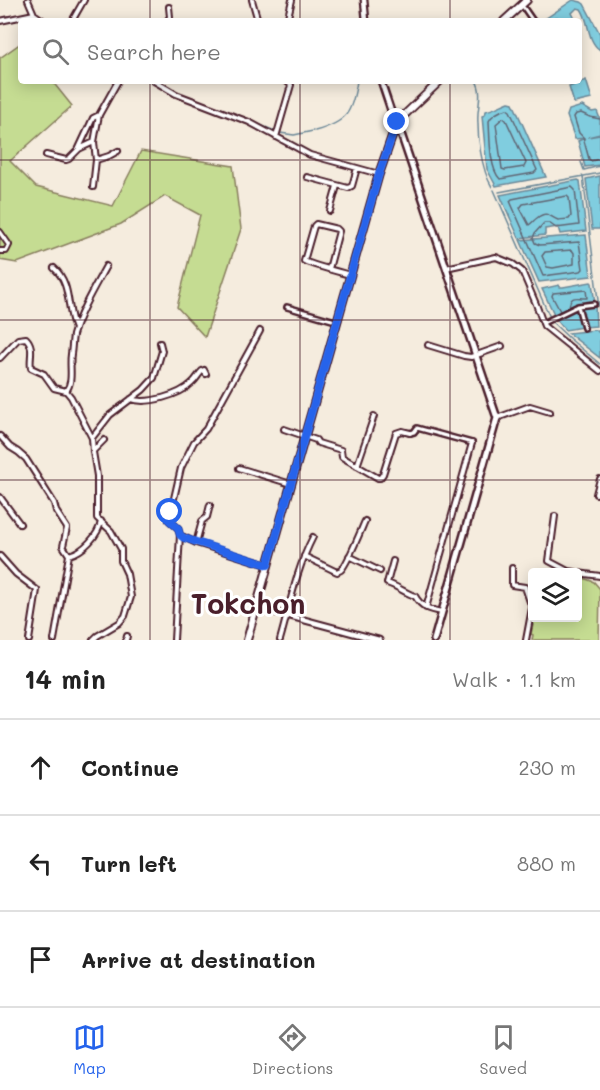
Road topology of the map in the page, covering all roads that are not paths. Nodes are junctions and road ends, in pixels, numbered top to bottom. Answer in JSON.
{"nodes":[{"id":1,"x":28,"y":0,"type":"edge"},
{"id":2,"x":84,"y":0,"type":"edge"},
{"id":3,"x":252,"y":0,"type":"edge"},
{"id":4,"x":292,"y":0,"type":"edge"},
{"id":5,"x":364,"y":0,"type":"edge"},
{"id":6,"x":527,"y":0,"type":"edge"},
{"id":7,"x":169,"y":7,"type":"dead end"},
{"id":8,"x":524,"y":8,"type":"dead end"},
{"id":9,"x":34,"y":14,"type":"junction"},
{"id":10,"x":40,"y":18,"type":"edge"},
{"id":11,"x":74,"y":18,"type":"edge"},
{"id":12,"x":169,"y":18,"type":"edge"},
{"id":13,"x":257,"y":18,"type":"edge"},
{"id":14,"x":289,"y":18,"type":"edge"},
{"id":15,"x":366,"y":18,"type":"edge"},
{"id":16,"x":507,"y":18,"type":"edge"},
{"id":17,"x":531,"y":18,"type":"edge"},
{"id":18,"x":0,"y":21,"type":"edge"},
{"id":19,"x":116,"y":84,"type":"edge"},
{"id":20,"x":159,"y":84,"type":"edge"},
{"id":21,"x":290,"y":84,"type":"edge"},
{"id":22,"x":382,"y":84,"type":"edge"},
{"id":23,"x":437,"y":84,"type":"edge"},
{"id":24,"x":99,"y":115,"type":"junction"},
{"id":25,"x":397,"y":122,"type":"junction"},
{"id":26,"x":276,"y":137,"type":"junction"},
{"id":27,"x":94,"y":142,"type":"junction"},
{"id":28,"x":79,"y":149,"type":"junction"},
{"id":29,"x":118,"y":151,"type":"dead end"},
{"id":30,"x":46,"y":155,"type":"dead end"},
{"id":31,"x":96,"y":160,"type":"junction"},
{"id":32,"x":357,"y":168,"type":"junction"},
{"id":33,"x":379,"y":174,"type":"junction"},
{"id":34,"x":307,"y":177,"type":"dead end"},
{"id":35,"x":337,"y":186,"type":"junction"},
{"id":36,"x":93,"y":187,"type":"dead end"},
{"id":37,"x":330,"y":211,"type":"dead end"},
{"id":38,"x":0,"y":232,"type":"edge"},
{"id":39,"x":0,"y":251,"type":"edge"},
{"id":40,"x":106,"y":266,"type":"dead end"},
{"id":41,"x":54,"y":268,"type":"dead end"},
{"id":42,"x":446,"y":268,"type":"junction"},
{"id":43,"x":329,"y":269,"type":"junction"},
{"id":44,"x":350,"y":275,"type":"junction"},
{"id":45,"x":594,"y":304,"type":"dead end"},
{"id":46,"x":578,"y":306,"type":"junction"},
{"id":47,"x":287,"y":308,"type":"dead end"},
{"id":48,"x":332,"y":320,"type":"dead end"},
{"id":49,"x":542,"y":323,"type":"junction"},
{"id":50,"x":584,"y":328,"type":"dead end"},
{"id":51,"x":76,"y":330,"type":"junction"},
{"id":52,"x":260,"y":331,"type":"dead end"},
{"id":53,"x":160,"y":343,"type":"dead end"},
{"id":54,"x":428,"y":345,"type":"dead end"},
{"id":55,"x":502,"y":346,"type":"dead end"},
{"id":56,"x":476,"y":356,"type":"junction"},
{"id":57,"x":0,"y":358,"type":"edge"},
{"id":58,"x":600,"y":371,"type":"edge"},
{"id":59,"x":206,"y":374,"type":"dead end"},
{"id":60,"x":66,"y":391,"type":"junction"},
{"id":61,"x":131,"y":399,"type":"junction"},
{"id":62,"x":550,"y":412,"type":"dead end"},
{"id":63,"x":374,"y":416,"type":"dead end"},
{"id":64,"x":497,"y":418,"type":"junction"},
{"id":65,"x":285,"y":429,"type":"dead end"},
{"id":66,"x":410,"y":433,"type":"joint"},
{"id":67,"x":0,"y":436,"type":"edge"},
{"id":68,"x":304,"y":437,"type":"junction"},
{"id":69,"x":92,"y":438,"type":"junction"},
{"id":70,"x":104,"y":440,"type":"dead end"},
{"id":71,"x":471,"y":444,"type":"joint"},
{"id":72,"x":93,"y":452,"type":"junction"},
{"id":73,"x":357,"y":466,"type":"junction"},
{"id":74,"x":239,"y":468,"type":"dead end"},
{"id":75,"x":600,"y":479,"type":"edge"},
{"id":76,"x":291,"y":484,"type":"junction"},
{"id":77,"x":596,"y":494,"type":"dead end"},
{"id":78,"x":0,"y":497,"type":"edge"},
{"id":79,"x":210,"y":505,"type":"dead end"},
{"id":80,"x":555,"y":516,"type":"dead end"},
{"id":81,"x":101,"y":521,"type":"junction"},
{"id":82,"x":366,"y":521,"type":"dead end"},
{"id":83,"x":20,"y":524,"type":"dead end"},
{"id":84,"x":180,"y":535,"type":"junction"},
{"id":85,"x":313,"y":537,"type":"dead end"},
{"id":86,"x":196,"y":543,"type":"junction"},
{"id":87,"x":69,"y":555,"type":"junction"},
{"id":88,"x":0,"y":556,"type":"edge"},
{"id":89,"x":304,"y":556,"type":"junction"},
{"id":90,"x":349,"y":556,"type":"junction"},
{"id":91,"x":393,"y":561,"type":"dead end"},
{"id":92,"x":268,"y":565,"type":"junction"},
{"id":93,"x":512,"y":568,"type":"dead end"},
{"id":94,"x":562,"y":568,"type":"edge"},
{"id":95,"x":380,"y":572,"type":"dead end"},
{"id":96,"x":582,"y":574,"type":"edge"},
{"id":97,"x":600,"y":576,"type":"edge"},
{"id":98,"x":528,"y":596,"type":"edge"},
{"id":99,"x":256,"y":607,"type":"junction"},
{"id":100,"x":426,"y":608,"type":"junction"},
{"id":101,"x":442,"y":612,"type":"junction"},
{"id":102,"x":287,"y":615,"type":"junction"},
{"id":103,"x":529,"y":622,"type":"edge"},
{"id":104,"x":28,"y":640,"type":"edge"},
{"id":105,"x":54,"y":640,"type":"edge"},
{"id":106,"x":93,"y":640,"type":"edge"},
{"id":107,"x":174,"y":640,"type":"edge"},
{"id":108,"x":247,"y":640,"type":"edge"},
{"id":109,"x":280,"y":640,"type":"edge"},
{"id":110,"x":379,"y":640,"type":"edge"},
{"id":111,"x":434,"y":640,"type":"edge"},
{"id":112,"x":526,"y":640,"type":"edge"}],
"edges":[{"from":1,"to":9,"type":"street"},
{"from":2,"to":11,"type":"street"},
{"from":3,"to":13,"type":"street"},
{"from":4,"to":14,"type":"street"},
{"from":5,"to":15,"type":"street"},
{"from":6,"to":16,"type":"main road"},
{"from":7,"to":12,"type":"street"},
{"from":8,"to":17,"type":"street"},
{"from":9,"to":10,"type":"street"},
{"from":9,"to":18,"type":"street"},
{"from":19,"to":24,"type":"street"},
{"from":20,"to":26,"type":"street"},
{"from":21,"to":26,"type":"street"},
{"from":22,"to":25,"type":"street"},
{"from":23,"to":25,"type":"main road"},
{"from":24,"to":27,"type":"street"},
{"from":24,"to":28,"type":"street"},
{"from":25,"to":33,"type":"main road"},
{"from":25,"to":42,"type":"main road"},
{"from":26,"to":32,"type":"street"},
{"from":27,"to":28,"type":"street"},
{"from":27,"to":31,"type":"street"},
{"from":28,"to":30,"type":"street"},
{"from":29,"to":31,"type":"street"},
{"from":31,"to":36,"type":"street"},
{"from":32,"to":33,"type":"street"},
{"from":32,"to":35,"type":"street"},
{"from":33,"to":44,"type":"main road"},
{"from":34,"to":35,"type":"street"},
{"from":35,"to":37,"type":"street"},
{"from":38,"to":39,"type":"street"},
{"from":40,"to":51,"type":"street"},
{"from":41,"to":51,"type":"street"},
{"from":42,"to":49,"type":"street"},
{"from":42,"to":56,"type":"main road"},
{"from":43,"to":43,"type":"street"},
{"from":43,"to":44,"type":"street"},
{"from":44,"to":68,"type":"main road"},
{"from":45,"to":46,"type":"street"},
{"from":46,"to":49,"type":"street"},
{"from":46,"to":50,"type":"street"},
{"from":47,"to":48,"type":"street"},
{"from":49,"to":58,"type":"street"},
{"from":51,"to":60,"type":"street"},
{"from":52,"to":84,"type":"street"},
{"from":53,"to":61,"type":"street"},
{"from":54,"to":56,"type":"street"},
{"from":55,"to":56,"type":"street"},
{"from":56,"to":64,"type":"main road"},
{"from":57,"to":60,"type":"street"},
{"from":59,"to":61,"type":"street"},
{"from":60,"to":69,"type":"street"},
{"from":61,"to":69,"type":"street"},
{"from":62,"to":64,"type":"street"},
{"from":63,"to":73,"type":"street"},
{"from":64,"to":101,"type":"main road"},
{"from":65,"to":68,"type":"street"},
{"from":66,"to":71,"type":"street"},
{"from":66,"to":73,"type":"street"},
{"from":67,"to":87,"type":"street"},
{"from":68,"to":73,"type":"street"},
{"from":68,"to":76,"type":"main road"},
{"from":69,"to":72,"type":"street"},
{"from":70,"to":72,"type":"street"},
{"from":71,"to":100,"type":"street"},
{"from":72,"to":81,"type":"street"},
{"from":74,"to":76,"type":"street"},
{"from":75,"to":77,"type":"street"},
{"from":76,"to":92,"type":"main road"},
{"from":78,"to":83,"type":"street"},
{"from":79,"to":86,"type":"street"},
{"from":80,"to":94,"type":"street"},
{"from":81,"to":87,"type":"street"},
{"from":81,"to":106,"type":"street"},
{"from":82,"to":90,"type":"street"},
{"from":84,"to":86,"type":"street"},
{"from":84,"to":107,"type":"street"},
{"from":85,"to":89,"type":"street"},
{"from":86,"to":92,"type":"street"},
{"from":87,"to":105,"type":"street"},
{"from":88,"to":104,"type":"street"},
{"from":89,"to":90,"type":"street"},
{"from":89,"to":102,"type":"street"},
{"from":90,"to":95,"type":"street"},
{"from":91,"to":100,"type":"street"},
{"from":92,"to":99,"type":"main road"},
{"from":93,"to":98,"type":"street"},
{"from":96,"to":97,"type":"street"},
{"from":99,"to":102,"type":"street"},
{"from":99,"to":108,"type":"main road"},
{"from":100,"to":101,"type":"street"},
{"from":101,"to":111,"type":"main road"},
{"from":102,"to":109,"type":"street"},
{"from":102,"to":110,"type":"street"},
{"from":103,"to":112,"type":"street"}]}
